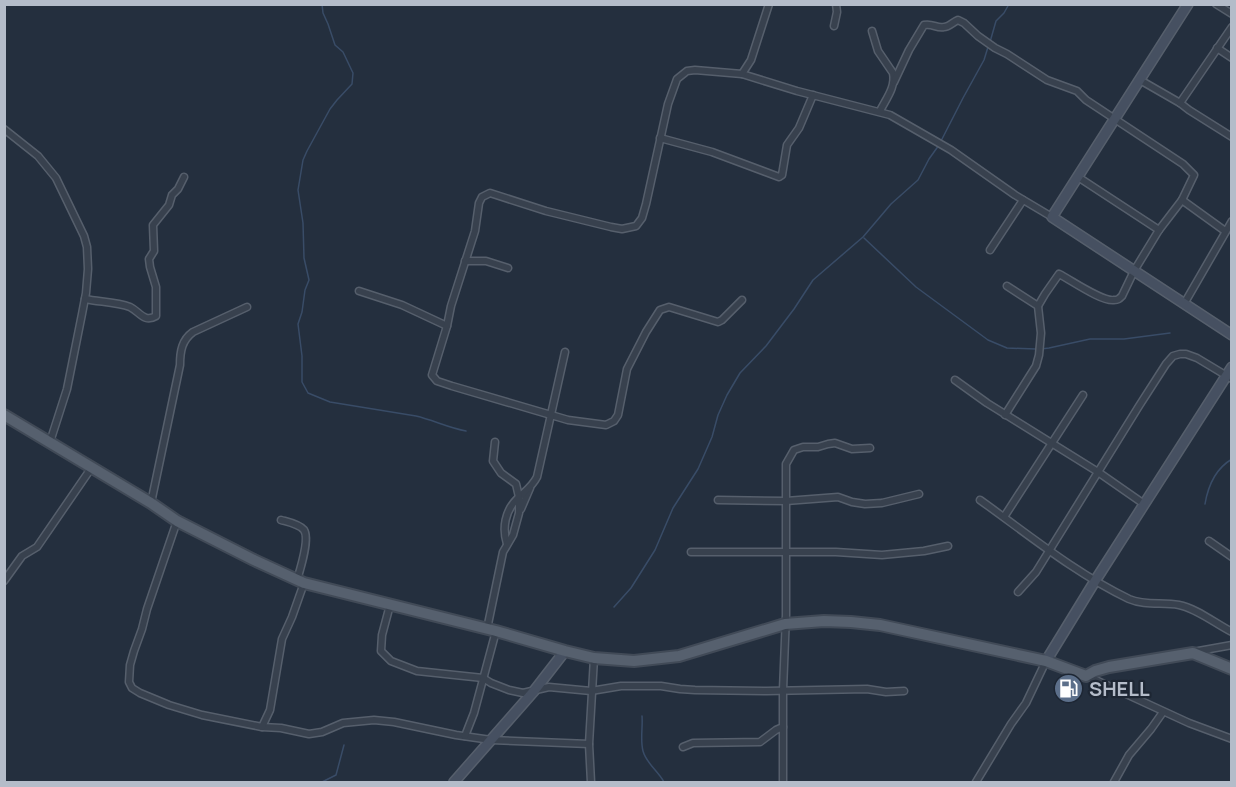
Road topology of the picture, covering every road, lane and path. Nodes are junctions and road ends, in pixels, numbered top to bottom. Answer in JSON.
{"nodes":[{"id":1,"x":769,"y":4,"type":"edge"},
{"id":2,"x":1188,"y":4,"type":"edge"},
{"id":3,"x":1216,"y":4,"type":"edge"},
{"id":4,"x":837,"y":5,"type":"edge"},
{"id":5,"x":1232,"y":14,"type":"edge"},
{"id":6,"x":834,"y":26,"type":"dead end"},
{"id":7,"x":1232,"y":27,"type":"edge"},
{"id":8,"x":872,"y":31,"type":"dead end"},
{"id":9,"x":1217,"y":48,"type":"junction"},
{"id":10,"x":1232,"y":58,"type":"edge"},
{"id":11,"x":742,"y":74,"type":"junction"},
{"id":12,"x":1140,"y":80,"type":"junction"},
{"id":13,"x":894,"y":82,"type":"junction"},
{"id":14,"x":813,"y":95,"type":"junction"},
{"id":15,"x":1180,"y":103,"type":"junction"},
{"id":16,"x":880,"y":111,"type":"junction"},
{"id":17,"x":1115,"y":120,"type":"junction"},
{"id":18,"x":4,"y":129,"type":"edge"},
{"id":19,"x":1232,"y":137,"type":"edge"},
{"id":20,"x":660,"y":138,"type":"junction"},
{"id":21,"x":184,"y":177,"type":"dead end"},
{"id":22,"x":1078,"y":177,"type":"junction"},
{"id":23,"x":1023,"y":200,"type":"junction"},
{"id":24,"x":1182,"y":200,"type":"junction"},
{"id":25,"x":1052,"y":217,"type":"junction"},
{"id":26,"x":1232,"y":221,"type":"edge"},
{"id":27,"x":1159,"y":230,"type":"junction"},
{"id":28,"x":1225,"y":231,"type":"junction"},
{"id":29,"x":990,"y":250,"type":"dead end"},
{"id":30,"x":465,"y":261,"type":"junction"},
{"id":31,"x":508,"y":268,"type":"dead end"},
{"id":32,"x":1134,"y":271,"type":"junction"},
{"id":33,"x":1007,"y":286,"type":"dead end"},
{"id":34,"x":359,"y":291,"type":"dead end"},
{"id":35,"x":85,"y":299,"type":"junction"},
{"id":36,"x":742,"y":300,"type":"dead end"},
{"id":37,"x":1184,"y":304,"type":"junction"},
{"id":38,"x":1038,"y":306,"type":"junction"},
{"id":39,"x":247,"y":307,"type":"dead end"},
{"id":40,"x":447,"y":327,"type":"junction"},
{"id":41,"x":1232,"y":335,"type":"edge"},
{"id":42,"x":565,"y":352,"type":"dead end"},
{"id":43,"x":1232,"y":367,"type":"edge"},
{"id":44,"x":1229,"y":378,"type":"edge"},
{"id":45,"x":955,"y":380,"type":"dead end"},
{"id":46,"x":1083,"y":395,"type":"dead end"},
{"id":47,"x":1005,"y":415,"type":"junction"},
{"id":48,"x":4,"y":416,"type":"edge"},
{"id":49,"x":551,"y":416,"type":"junction"},
{"id":50,"x":50,"y":442,"type":"junction"},
{"id":51,"x":495,"y":442,"type":"dead end"},
{"id":52,"x":1052,"y":443,"type":"junction"},
{"id":53,"x":870,"y":448,"type":"dead end"},
{"id":54,"x":92,"y":467,"type":"junction"},
{"id":55,"x":1098,"y":472,"type":"junction"},
{"id":56,"x":530,"y":488,"type":"junction"},
{"id":57,"x":920,"y":494,"type":"dead end"},
{"id":58,"x":519,"y":497,"type":"junction"},
{"id":59,"x":718,"y":500,"type":"dead end"},
{"id":60,"x":980,"y":500,"type":"dead end"},
{"id":61,"x":786,"y":501,"type":"junction"},
{"id":62,"x":151,"y":503,"type":"junction"},
{"id":63,"x":1144,"y":504,"type":"junction"},
{"id":64,"x":519,"y":513,"type":"junction"},
{"id":65,"x":1004,"y":517,"type":"junction"},
{"id":66,"x":281,"y":520,"type":"dead end"},
{"id":67,"x":177,"y":521,"type":"junction"},
{"id":68,"x":1209,"y":541,"type":"dead end"},
{"id":69,"x":507,"y":544,"type":"junction"},
{"id":70,"x":948,"y":546,"type":"dead end"},
{"id":71,"x":1048,"y":551,"type":"junction"},
{"id":72,"x":691,"y":552,"type":"dead end"},
{"id":73,"x":785,"y":553,"type":"junction"},
{"id":74,"x":1232,"y":557,"type":"edge"},
{"id":75,"x":1095,"y":580,"type":"junction"},
{"id":76,"x":4,"y":581,"type":"edge"},
{"id":77,"x":301,"y":581,"type":"junction"},
{"id":78,"x":1018,"y":592,"type":"dead end"},
{"id":79,"x":390,"y":605,"type":"junction"},
{"id":80,"x":784,"y":624,"type":"junction"},
{"id":81,"x":491,"y":630,"type":"junction"},
{"id":82,"x":1232,"y":633,"type":"edge"},
{"id":83,"x":1232,"y":645,"type":"edge"},
{"id":84,"x":565,"y":651,"type":"junction"},
{"id":85,"x":1193,"y":652,"type":"junction"},
{"id":86,"x":594,"y":658,"type":"junction"},
{"id":87,"x":1046,"y":662,"type":"junction"},
{"id":88,"x":1232,"y":669,"type":"edge"},
{"id":89,"x":1086,"y":676,"type":"junction"},
{"id":90,"x":483,"y":678,"type":"junction"},
{"id":91,"x":783,"y":690,"type":"junction"},
{"id":92,"x":534,"y":691,"type":"junction"},
{"id":93,"x":591,"y":691,"type":"junction"},
{"id":94,"x":904,"y":691,"type":"dead end"},
{"id":95,"x":1163,"y":712,"type":"junction"},
{"id":96,"x":262,"y":727,"type":"junction"},
{"id":97,"x":783,"y":727,"type":"junction"},
{"id":98,"x":465,"y":736,"type":"junction"},
{"id":99,"x":1232,"y":739,"type":"edge"},
{"id":100,"x":491,"y":740,"type":"junction"},
{"id":101,"x":589,"y":744,"type":"junction"},
{"id":102,"x":683,"y":747,"type":"dead end"},
{"id":103,"x":454,"y":783,"type":"edge"},
{"id":104,"x":591,"y":783,"type":"edge"},
{"id":105,"x":783,"y":783,"type":"edge"},
{"id":106,"x":976,"y":783,"type":"edge"},
{"id":107,"x":1114,"y":783,"type":"edge"}],
"edges":[{"from":1,"to":11,"type":"street"},
{"from":2,"to":12,"type":"street"},
{"from":3,"to":5,"type":"street"},
{"from":4,"to":6,"type":"street"},
{"from":7,"to":9,"type":"street"},
{"from":8,"to":13,"type":"street"},
{"from":9,"to":10,"type":"street"},
{"from":9,"to":15,"type":"street"},
{"from":11,"to":14,"type":"street"},
{"from":11,"to":20,"type":"street"},
{"from":12,"to":15,"type":"street"},
{"from":12,"to":17,"type":"street"},
{"from":13,"to":16,"type":"street"},
{"from":13,"to":17,"type":"street"},
{"from":14,"to":16,"type":"street"},
{"from":14,"to":20,"type":"street"},
{"from":15,"to":19,"type":"street"},
{"from":16,"to":23,"type":"street"},
{"from":17,"to":22,"type":"street"},
{"from":17,"to":24,"type":"street"},
{"from":18,"to":35,"type":"street"},
{"from":20,"to":30,"type":"street"},
{"from":21,"to":35,"type":"street"},
{"from":22,"to":25,"type":"street"},
{"from":22,"to":27,"type":"street"},
{"from":23,"to":25,"type":"street"},
{"from":23,"to":29,"type":"street"},
{"from":24,"to":27,"type":"street"},
{"from":24,"to":28,"type":"street"},
{"from":25,"to":32,"type":"street"},
{"from":26,"to":28,"type":"street"},
{"from":27,"to":32,"type":"street"},
{"from":28,"to":37,"type":"street"},
{"from":30,"to":31,"type":"street"},
{"from":30,"to":40,"type":"street"},
{"from":32,"to":37,"type":"street"},
{"from":32,"to":38,"type":"street"},
{"from":33,"to":38,"type":"street"},
{"from":34,"to":40,"type":"street"},
{"from":35,"to":50,"type":"street"},
{"from":36,"to":49,"type":"street"},
{"from":37,"to":41,"type":"street"},
{"from":38,"to":47,"type":"street"},
{"from":39,"to":62,"type":"street"},
{"from":40,"to":49,"type":"street"},
{"from":42,"to":49,"type":"street"},
{"from":43,"to":44,"type":"street"},
{"from":44,"to":55,"type":"street"},
{"from":44,"to":63,"type":"street"},
{"from":45,"to":47,"type":"street"},
{"from":46,"to":52,"type":"street"},
{"from":47,"to":52,"type":"street"},
{"from":48,"to":50,"type":"main road"},
{"from":49,"to":56,"type":"street"},
{"from":50,"to":54,"type":"main road"},
{"from":51,"to":58,"type":"street"},
{"from":52,"to":55,"type":"street"},
{"from":52,"to":65,"type":"street"},
{"from":53,"to":61,"type":"street"},
{"from":54,"to":62,"type":"main road"},
{"from":54,"to":76,"type":"street"},
{"from":55,"to":63,"type":"street"},
{"from":55,"to":71,"type":"street"},
{"from":56,"to":58,"type":"street"},
{"from":56,"to":64,"type":"street"},
{"from":57,"to":61,"type":"street"},
{"from":58,"to":64,"type":"street"},
{"from":58,"to":69,"type":"street"},
{"from":59,"to":61,"type":"street"},
{"from":60,"to":65,"type":"street"},
{"from":61,"to":73,"type":"street"},
{"from":62,"to":67,"type":"main road"},
{"from":63,"to":75,"type":"street"},
{"from":64,"to":69,"type":"street"},
{"from":65,"to":71,"type":"street"},
{"from":66,"to":77,"type":"street"},
{"from":67,"to":77,"type":"main road"},
{"from":67,"to":96,"type":"street"},
{"from":68,"to":74,"type":"street"},
{"from":69,"to":81,"type":"street"},
{"from":70,"to":73,"type":"street"},
{"from":71,"to":75,"type":"street"},
{"from":71,"to":78,"type":"street"},
{"from":72,"to":73,"type":"street"},
{"from":73,"to":80,"type":"street"},
{"from":75,"to":82,"type":"street"},
{"from":75,"to":87,"type":"street"},
{"from":77,"to":79,"type":"main road"},
{"from":77,"to":96,"type":"street"},
{"from":79,"to":81,"type":"main road"},
{"from":79,"to":90,"type":"street"},
{"from":80,"to":86,"type":"main road"},
{"from":80,"to":87,"type":"main road"},
{"from":80,"to":91,"type":"street"},
{"from":81,"to":84,"type":"main road"},
{"from":81,"to":90,"type":"street"},
{"from":83,"to":85,"type":"street"},
{"from":84,"to":86,"type":"main road"},
{"from":84,"to":92,"type":"street"},
{"from":85,"to":88,"type":"main road"},
{"from":85,"to":89,"type":"main road"},
{"from":86,"to":93,"type":"street"},
{"from":87,"to":89,"type":"main road"},
{"from":87,"to":106,"type":"street"},
{"from":89,"to":95,"type":"street"},
{"from":90,"to":92,"type":"street"},
{"from":90,"to":98,"type":"street"},
{"from":91,"to":93,"type":"street"},
{"from":91,"to":94,"type":"street"},
{"from":91,"to":97,"type":"street"},
{"from":92,"to":93,"type":"street"},
{"from":92,"to":100,"type":"street"},
{"from":93,"to":101,"type":"street"},
{"from":95,"to":99,"type":"street"},
{"from":95,"to":107,"type":"street"},
{"from":96,"to":98,"type":"street"},
{"from":97,"to":102,"type":"street"},
{"from":97,"to":105,"type":"street"},
{"from":98,"to":100,"type":"street"},
{"from":100,"to":101,"type":"street"},
{"from":100,"to":103,"type":"street"},
{"from":101,"to":104,"type":"street"}]}
